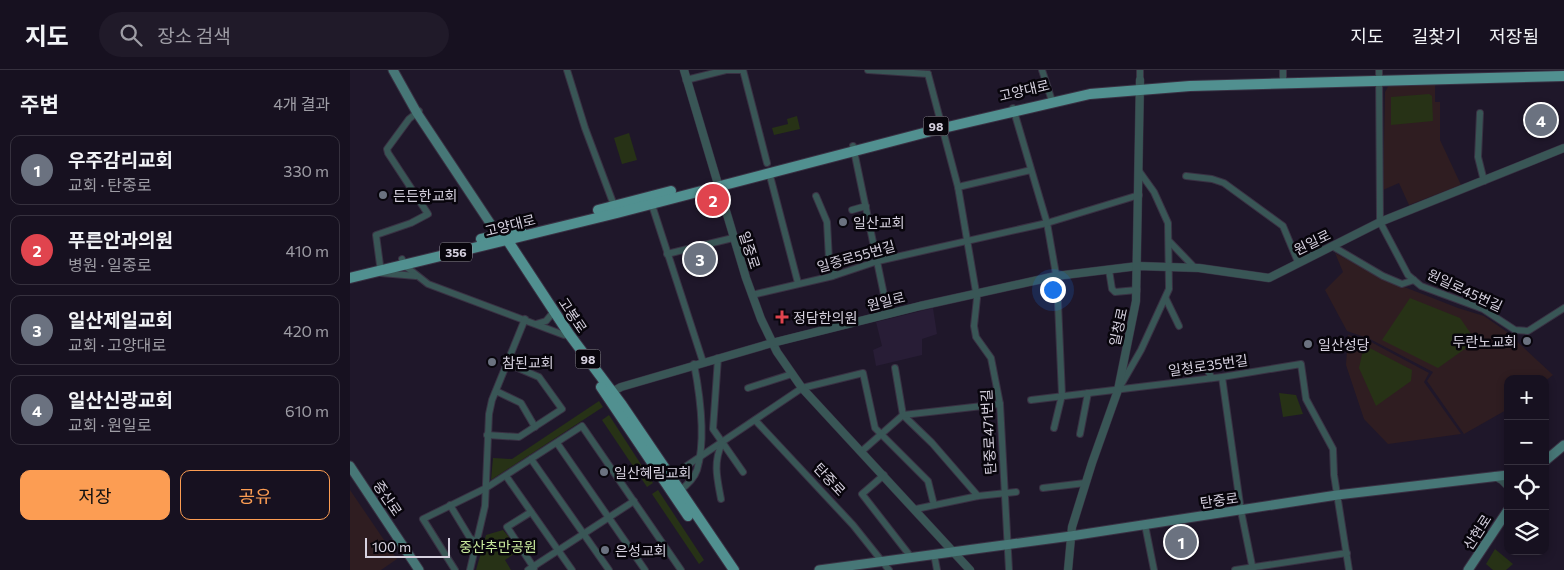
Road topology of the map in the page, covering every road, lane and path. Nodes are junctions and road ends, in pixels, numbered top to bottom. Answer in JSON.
{"nodes":[{"id":1,"x":393,"y":70,"type":"edge"},
{"id":2,"x":398,"y":70,"type":"edge"},
{"id":3,"x":567,"y":70,"type":"edge"},
{"id":4,"x":684,"y":70,"type":"edge"},
{"id":5,"x":743,"y":70,"type":"edge"},
{"id":6,"x":868,"y":70,"type":"edge"},
{"id":7,"x":1042,"y":70,"type":"edge"},
{"id":8,"x":1140,"y":70,"type":"edge"},
{"id":9,"x":929,"y":72,"type":"edge"},
{"id":10,"x":1283,"y":74,"type":"edge"},
{"id":11,"x":1483,"y":74,"type":"edge"},
{"id":12,"x":1379,"y":75,"type":"edge"},
{"id":13,"x":1564,"y":75,"type":"edge"},
{"id":14,"x":686,"y":80,"type":"junction"},
{"id":15,"x":1140,"y":84,"type":"junction"},
{"id":16,"x":1052,"y":101,"type":"junction"},
{"id":17,"x":1014,"y":110,"type":"junction"},
{"id":18,"x":418,"y":111,"type":"junction"},
{"id":19,"x":1480,"y":113,"type":"dead end"},
{"id":20,"x":943,"y":124,"type":"junction"},
{"id":21,"x":854,"y":148,"type":"junction"},
{"id":22,"x":1564,"y":148,"type":"edge"},
{"id":23,"x":768,"y":167,"type":"junction"},
{"id":24,"x":1031,"y":170,"type":"junction"},
{"id":25,"x":1139,"y":171,"type":"junction"},
{"id":26,"x":1186,"y":176,"type":"dead end"},
{"id":27,"x":1484,"y":181,"type":"junction"},
{"id":28,"x":716,"y":183,"type":"junction"},
{"id":29,"x":958,"y":188,"type":"junction"},
{"id":30,"x":1139,"y":194,"type":"junction"},
{"id":31,"x":816,"y":196,"type":"dead end"},
{"id":32,"x":650,"y":200,"type":"junction"},
{"id":33,"x":866,"y":206,"type":"junction"},
{"id":34,"x":616,"y":210,"type":"junction"},
{"id":35,"x":852,"y":210,"type":"dead end"},
{"id":36,"x":1380,"y":222,"type":"junction"},
{"id":37,"x":1047,"y":223,"type":"junction"},
{"id":38,"x":502,"y":238,"type":"junction"},
{"id":39,"x":733,"y":238,"type":"junction"},
{"id":40,"x":1169,"y":241,"type":"junction"},
{"id":41,"x":967,"y":242,"type":"junction"},
{"id":42,"x":1332,"y":246,"type":"junction"},
{"id":43,"x":668,"y":254,"type":"junction"},
{"id":44,"x":878,"y":260,"type":"junction"},
{"id":45,"x":403,"y":262,"type":"junction"},
{"id":46,"x":1298,"y":262,"type":"junction"},
{"id":47,"x":380,"y":264,"type":"junction"},
{"id":48,"x":1138,"y":266,"type":"junction"},
{"id":49,"x":1169,"y":267,"type":"junction"},
{"id":50,"x":1194,"y":267,"type":"junction"},
{"id":51,"x":1109,"y":270,"type":"junction"},
{"id":52,"x":350,"y":272,"type":"edge"},
{"id":53,"x":367,"y":273,"type":"junction"},
{"id":54,"x":835,"y":275,"type":"junction"},
{"id":55,"x":416,"y":276,"type":"junction"},
{"id":56,"x":1056,"y":276,"type":"junction"},
{"id":57,"x":350,"y":278,"type":"edge"},
{"id":58,"x":1414,"y":280,"type":"junction"},
{"id":59,"x":798,"y":283,"type":"junction"},
{"id":60,"x":1137,"y":290,"type":"junction"},
{"id":61,"x":976,"y":293,"type":"junction"},
{"id":62,"x":752,"y":295,"type":"junction"},
{"id":63,"x":1166,"y":298,"type":"junction"},
{"id":64,"x":1564,"y":308,"type":"edge"},
{"id":65,"x":888,"y":314,"type":"junction"},
{"id":66,"x":551,"y":315,"type":"junction"},
{"id":67,"x":525,"y":319,"type":"junction"},
{"id":68,"x":536,"y":324,"type":"junction"},
{"id":69,"x":1179,"y":326,"type":"dead end"},
{"id":70,"x":564,"y":335,"type":"junction"},
{"id":71,"x":772,"y":343,"type":"junction"},
{"id":72,"x":718,"y":358,"type":"junction"},
{"id":73,"x":703,"y":362,"type":"junction"},
{"id":74,"x":506,"y":363,"type":"junction"},
{"id":75,"x":694,"y":364,"type":"junction"},
{"id":76,"x":1206,"y":366,"type":"dead end"},
{"id":77,"x":895,"y":368,"type":"dead end"},
{"id":78,"x":792,"y":374,"type":"junction"},
{"id":79,"x":1222,"y":377,"type":"junction"},
{"id":80,"x":1212,"y":378,"type":"junction"},
{"id":81,"x":748,"y":388,"type":"dead end"},
{"id":82,"x":802,"y":388,"type":"junction"},
{"id":83,"x":1118,"y":390,"type":"junction"},
{"id":84,"x":496,"y":391,"type":"junction"},
{"id":85,"x":1088,"y":392,"type":"junction"},
{"id":86,"x":609,"y":393,"type":"junction"},
{"id":87,"x":1062,"y":395,"type":"junction"},
{"id":88,"x":1031,"y":400,"type":"dead end"},
{"id":89,"x":1000,"y":404,"type":"junction"},
{"id":90,"x":903,"y":415,"type":"junction"},
{"id":91,"x":755,"y":420,"type":"junction"},
{"id":92,"x":702,"y":425,"type":"junction"},
{"id":93,"x":535,"y":427,"type":"junction"},
{"id":94,"x":1054,"y":428,"type":"dead end"},
{"id":95,"x":714,"y":429,"type":"junction"},
{"id":96,"x":882,"y":434,"type":"junction"},
{"id":97,"x":1080,"y":434,"type":"dead end"},
{"id":98,"x":487,"y":435,"type":"junction"},
{"id":99,"x":722,"y":442,"type":"junction"},
{"id":100,"x":557,"y":443,"type":"junction"},
{"id":101,"x":1564,"y":445,"type":"edge"},
{"id":102,"x":862,"y":451,"type":"junction"},
{"id":103,"x":698,"y":458,"type":"junction"},
{"id":104,"x":1549,"y":458,"type":"edge"},
{"id":105,"x":531,"y":459,"type":"junction"},
{"id":106,"x":350,"y":466,"type":"edge"},
{"id":107,"x":744,"y":472,"type":"dead end"},
{"id":108,"x":884,"y":475,"type":"junction"},
{"id":109,"x":1504,"y":475,"type":"edge"},
{"id":110,"x":506,"y":476,"type":"junction"},
{"id":111,"x":1495,"y":476,"type":"junction"},
{"id":112,"x":670,"y":477,"type":"junction"},
{"id":113,"x":1504,"y":482,"type":"edge"},
{"id":114,"x":1085,"y":483,"type":"junction"},
{"id":115,"x":486,"y":488,"type":"junction"},
{"id":116,"x":1043,"y":488,"type":"dead end"},
{"id":117,"x":679,"y":491,"type":"junction"},
{"id":118,"x":1016,"y":492,"type":"dead end"},
{"id":119,"x":1004,"y":494,"type":"junction"},
{"id":120,"x":1337,"y":495,"type":"junction"},
{"id":121,"x":978,"y":496,"type":"junction"},
{"id":122,"x":721,"y":498,"type":"dead end"},
{"id":123,"x":634,"y":501,"type":"junction"},
{"id":124,"x":450,"y":505,"type":"junction"},
{"id":125,"x":934,"y":505,"type":"junction"},
{"id":126,"x":916,"y":509,"type":"junction"},
{"id":127,"x":1240,"y":511,"type":"junction"},
{"id":128,"x":532,"y":512,"type":"junction"},
{"id":129,"x":1504,"y":516,"type":"edge"},
{"id":130,"x":609,"y":517,"type":"junction"},
{"id":131,"x":1145,"y":525,"type":"junction"},
{"id":132,"x":584,"y":533,"type":"junction"},
{"id":133,"x":1071,"y":536,"type":"junction"},
{"id":134,"x":477,"y":542,"type":"junction"},
{"id":135,"x":1007,"y":545,"type":"junction"},
{"id":136,"x":558,"y":550,"type":"junction"},
{"id":137,"x":953,"y":551,"type":"junction"},
{"id":138,"x":1347,"y":553,"type":"junction"},
{"id":139,"x":934,"y":554,"type":"junction"},
{"id":140,"x":911,"y":557,"type":"junction"},
{"id":141,"x":882,"y":560,"type":"junction"},
{"id":142,"x":532,"y":569,"type":"edge"},
{"id":143,"x":1252,"y":569,"type":"edge"},
{"id":144,"x":1470,"y":569,"type":"edge"},
{"id":145,"x":419,"y":570,"type":"edge"},
{"id":146,"x":455,"y":570,"type":"edge"},
{"id":147,"x":470,"y":570,"type":"edge"},
{"id":148,"x":572,"y":570,"type":"edge"},
{"id":149,"x":609,"y":570,"type":"edge"},
{"id":150,"x":645,"y":570,"type":"edge"},
{"id":151,"x":681,"y":570,"type":"edge"},
{"id":152,"x":726,"y":570,"type":"edge"},
{"id":153,"x":734,"y":570,"type":"edge"},
{"id":154,"x":819,"y":570,"type":"edge"},
{"id":155,"x":889,"y":570,"type":"edge"},
{"id":156,"x":937,"y":570,"type":"edge"},
{"id":157,"x":970,"y":570,"type":"edge"},
{"id":158,"x":1009,"y":570,"type":"edge"},
{"id":159,"x":1068,"y":570,"type":"edge"},
{"id":160,"x":1154,"y":570,"type":"edge"},
{"id":161,"x":1235,"y":570,"type":"edge"},
{"id":162,"x":1349,"y":570,"type":"edge"}],
"edges":[{"from":1,"to":18,"type":"main road","name":"고봉로"},
{"from":2,"to":18,"type":"main road","name":"고봉로"},
{"from":3,"to":34,"type":"street"},
{"from":4,"to":14,"type":"street","name":"일중로"},
{"from":5,"to":14,"type":"street"},
{"from":5,"to":23,"type":"street"},
{"from":6,"to":9,"type":"street"},
{"from":7,"to":16,"type":"street"},
{"from":8,"to":15,"type":"street"},
{"from":9,"to":20,"type":"street"},
{"from":10,"to":12,"type":"main road","name":"고양대로","number":"98"},
{"from":10,"to":15,"type":"main road","name":"고양대로","number":"98"},
{"from":11,"to":12,"type":"main road","name":"고양대로","number":"98"},
{"from":11,"to":13,"type":"main road","name":"고양대로","number":"98"},
{"from":12,"to":15,"type":"main road","name":"고양대로","number":"98"},
{"from":12,"to":36,"type":"street"},
{"from":14,"to":28,"type":"street","name":"일중로"},
{"from":15,"to":16,"type":"main road","name":"고양대로","number":"98"},
{"from":15,"to":25,"type":"street","name":"일청로"},
{"from":16,"to":17,"type":"main road","name":"고양대로","number":"98"},
{"from":17,"to":20,"type":"main road","name":"고양대로","number":"98"},
{"from":17,"to":24,"type":"street"},
{"from":18,"to":38,"type":"main road","name":"고봉로"},
{"from":18,"to":47,"type":"street"},
{"from":19,"to":27,"type":"street"},
{"from":20,"to":21,"type":"main road","name":"고양대로","number":"98"},
{"from":20,"to":29,"type":"street","name":"탄중로471번길"},
{"from":21,"to":23,"type":"main road","name":"고양대로","number":"98"},
{"from":21,"to":28,"type":"main road","name":"고양대로","number":"98"},
{"from":21,"to":33,"type":"street"},
{"from":22,"to":27,"type":"street","name":"원일로"},
{"from":23,"to":28,"type":"main road","name":"고양대로","number":"98"},
{"from":23,"to":59,"type":"street"},
{"from":24,"to":29,"type":"street"},
{"from":24,"to":37,"type":"street"},
{"from":25,"to":30,"type":"street","name":"일청로"},
{"from":25,"to":40,"type":"street"},
{"from":26,"to":46,"type":"street"},
{"from":27,"to":36,"type":"street","name":"원일로"},
{"from":28,"to":32,"type":"main road","name":"고양대로","number":"98"},
{"from":28,"to":39,"type":"street","name":"일중로"},
{"from":29,"to":41,"type":"street","name":"탄중로471번길"},
{"from":30,"to":37,"type":"street","name":"일중로55번길"},
{"from":30,"to":48,"type":"street","name":"일청로"},
{"from":31,"to":54,"type":"street"},
{"from":32,"to":34,"type":"main road","name":"고양대로","number":"98"},
{"from":32,"to":43,"type":"street"},
{"from":33,"to":35,"type":"street"},
{"from":33,"to":44,"type":"street"},
{"from":34,"to":38,"type":"main road","name":"고양대로","number":"98"},
{"from":36,"to":42,"type":"street","name":"원일로"},
{"from":36,"to":58,"type":"street","name":"원일로45번길"},
{"from":37,"to":41,"type":"street","name":"일중로55번길"},
{"from":37,"to":56,"type":"street"},
{"from":38,"to":45,"type":"main road","name":"고양대로","number":"356"},
{"from":38,"to":66,"type":"main road","name":"고봉로","number":"98"},
{"from":38,"to":86,"type":"main road","name":"고봉로","number":"98"},
{"from":39,"to":43,"type":"street"},
{"from":39,"to":62,"type":"street","name":"일중로"},
{"from":40,"to":49,"type":"street"},
{"from":40,"to":50,"type":"street"},
{"from":41,"to":44,"type":"street","name":"일중로55번길"},
{"from":41,"to":61,"type":"street","name":"탄중로471번길"},
{"from":42,"to":46,"type":"street","name":"원일로"},
{"from":42,"to":58,"type":"street"},
{"from":43,"to":73,"type":"street"},
{"from":44,"to":54,"type":"street","name":"일중로55번길"},
{"from":44,"to":65,"type":"street"},
{"from":45,"to":47,"type":"main road","name":"고양대로"},
{"from":45,"to":53,"type":"main road","name":"고양대로","number":"356"},
{"from":45,"to":55,"type":"street"},
{"from":46,"to":50,"type":"street","name":"원일로"},
{"from":47,"to":52,"type":"main road","name":"고양대로"},
{"from":48,"to":49,"type":"street","name":"원일로"},
{"from":48,"to":51,"type":"street","name":"원일로"},
{"from":48,"to":60,"type":"street","name":"일청로"},
{"from":49,"to":50,"type":"street","name":"원일로"},
{"from":49,"to":63,"type":"street"},
{"from":51,"to":56,"type":"street","name":"원일로"},
{"from":51,"to":60,"type":"street"},
{"from":53,"to":55,"type":"street"},
{"from":53,"to":57,"type":"main road","name":"고양대로","number":"356"},
{"from":54,"to":59,"type":"street","name":"일중로55번길"},
{"from":55,"to":67,"type":"street"},
{"from":56,"to":61,"type":"street","name":"원일로"},
{"from":56,"to":87,"type":"street"},
{"from":58,"to":64,"type":"street","name":"원일로45번길"},
{"from":59,"to":62,"type":"street","name":"일중로55번길"},
{"from":60,"to":83,"type":"street","name":"일청로"},
{"from":61,"to":65,"type":"street","name":"원일로"},
{"from":61,"to":89,"type":"street","name":"탄중로471번길"},
{"from":62,"to":71,"type":"street","name":"일중로"},
{"from":63,"to":69,"type":"street"},
{"from":63,"to":83,"type":"street"},
{"from":65,"to":71,"type":"street","name":"원일로"},
{"from":66,"to":68,"type":"street"},
{"from":66,"to":70,"type":"main road","name":"고봉로","number":"98"},
{"from":67,"to":68,"type":"street"},
{"from":67,"to":74,"type":"street"},
{"from":68,"to":70,"type":"street"},
{"from":70,"to":86,"type":"main road","name":"고봉로","number":"98"},
{"from":71,"to":72,"type":"street","name":"원일로"},
{"from":71,"to":78,"type":"street","name":"일중로"},
{"from":72,"to":73,"type":"street","name":"원일로"},
{"from":72,"to":95,"type":"street"},
{"from":73,"to":75,"type":"street","name":"원일로"},
{"from":74,"to":84,"type":"street"},
{"from":74,"to":93,"type":"street"},
{"from":75,"to":86,"type":"street","name":"원일로"},
{"from":75,"to":92,"type":"street"},
{"from":76,"to":80,"type":"street"},
{"from":77,"to":90,"type":"street"},
{"from":78,"to":81,"type":"street"},
{"from":78,"to":82,"type":"street","name":"일중로"},
{"from":79,"to":80,"type":"street","name":"일청로35번길"},
{"from":79,"to":120,"type":"street","name":"일청로35번길"},
{"from":79,"to":127,"type":"street"},
{"from":80,"to":83,"type":"street","name":"일청로35번길"},
{"from":82,"to":91,"type":"street"},
{"from":82,"to":96,"type":"street"},
{"from":82,"to":102,"type":"street","name":"일중로"},
{"from":83,"to":85,"type":"street","name":"일청로35번길"},
{"from":83,"to":114,"type":"street","name":"일청로"},
{"from":84,"to":93,"type":"street"},
{"from":84,"to":98,"type":"street"},
{"from":85,"to":87,"type":"street","name":"일청로35번길"},
{"from":85,"to":97,"type":"street"},
{"from":86,"to":112,"type":"main road","name":"고봉로","number":"98"},
{"from":86,"to":152,"type":"main road","name":"고봉로","number":"98"},
{"from":87,"to":88,"type":"street","name":"일청로35번길"},
{"from":87,"to":94,"type":"street"},
{"from":89,"to":90,"type":"street"},
{"from":89,"to":119,"type":"street","name":"탄중로471번길"},
{"from":90,"to":96,"type":"street"},
{"from":90,"to":121,"type":"street"},
{"from":91,"to":99,"type":"street"},
{"from":91,"to":141,"type":"street","name":"탄중로"},
{"from":92,"to":95,"type":"street"},
{"from":92,"to":103,"type":"street"},
{"from":93,"to":98,"type":"street"},
{"from":95,"to":99,"type":"street"},
{"from":96,"to":102,"type":"street"},
{"from":96,"to":125,"type":"street"},
{"from":98,"to":115,"type":"street"},
{"from":99,"to":103,"type":"street"},
{"from":99,"to":107,"type":"street"},
{"from":99,"to":122,"type":"street"},
{"from":100,"to":105,"type":"street","name":"중산로"},
{"from":100,"to":123,"type":"street","name":"중산로"},
{"from":100,"to":130,"type":"street"},
{"from":101,"to":104,"type":"main road"},
{"from":102,"to":108,"type":"street","name":"일중로"},
{"from":103,"to":112,"type":"street"},
{"from":103,"to":117,"type":"street"},
{"from":105,"to":110,"type":"street","name":"중산로"},
{"from":105,"to":132,"type":"street"},
{"from":106,"to":145,"type":"main road","name":"중산로"},
{"from":108,"to":126,"type":"street","name":"일중로"},
{"from":108,"to":140,"type":"street","name":"탄중로"},
{"from":109,"to":111,"type":"main road","name":"탄중로"},
{"from":110,"to":115,"type":"street","name":"중산로"},
{"from":110,"to":128,"type":"street"},
{"from":111,"to":113,"type":"street"},
{"from":111,"to":120,"type":"main road","name":"탄중로"},
{"from":112,"to":117,"type":"main road","name":"고봉로","number":"98"},
{"from":114,"to":116,"type":"street"},
{"from":114,"to":133,"type":"street","name":"일청로"},
{"from":115,"to":124,"type":"street","name":"중산로"},
{"from":115,"to":134,"type":"street"},
{"from":117,"to":153,"type":"main road","name":"고봉로","number":"98"},
{"from":118,"to":119,"type":"street"},
{"from":119,"to":121,"type":"street"},
{"from":119,"to":135,"type":"street","name":"탄중로471번길"},
{"from":120,"to":127,"type":"main road","name":"탄중로"},
{"from":120,"to":138,"type":"street"},
{"from":121,"to":125,"type":"street"},
{"from":123,"to":130,"type":"street"},
{"from":123,"to":151,"type":"street"},
{"from":124,"to":134,"type":"street"},
{"from":124,"to":146,"type":"street","name":"중산로"},
{"from":125,"to":126,"type":"street"},
{"from":126,"to":137,"type":"street","name":"일중로"},
{"from":127,"to":131,"type":"main road","name":"탄중로"},
{"from":127,"to":143,"type":"street"},
{"from":128,"to":136,"type":"street"},
{"from":128,"to":142,"type":"street"},
{"from":129,"to":144,"type":"main road","name":"산현로"},
{"from":130,"to":132,"type":"street"},
{"from":130,"to":150,"type":"street"},
{"from":131,"to":133,"type":"main road","name":"탄중로"},
{"from":131,"to":160,"type":"street"},
{"from":132,"to":136,"type":"street"},
{"from":132,"to":149,"type":"street"},
{"from":133,"to":135,"type":"main road","name":"탄중로"},
{"from":133,"to":159,"type":"street","name":"일청로"},
{"from":134,"to":147,"type":"street"},
{"from":135,"to":137,"type":"main road","name":"탄중로"},
{"from":135,"to":158,"type":"street","name":"탄중로471번길"},
{"from":136,"to":142,"type":"street"},
{"from":136,"to":148,"type":"street"},
{"from":137,"to":139,"type":"main road","name":"탄중로"},
{"from":137,"to":157,"type":"street","name":"일중로"},
{"from":138,"to":143,"type":"street"},
{"from":138,"to":162,"type":"street"},
{"from":139,"to":140,"type":"main road","name":"탄중로"},
{"from":139,"to":156,"type":"street"},
{"from":140,"to":141,"type":"main road","name":"탄중로"},
{"from":141,"to":154,"type":"main road","name":"탄중로"},
{"from":141,"to":155,"type":"street","name":"탄중로"},
{"from":143,"to":161,"type":"street"}]}
